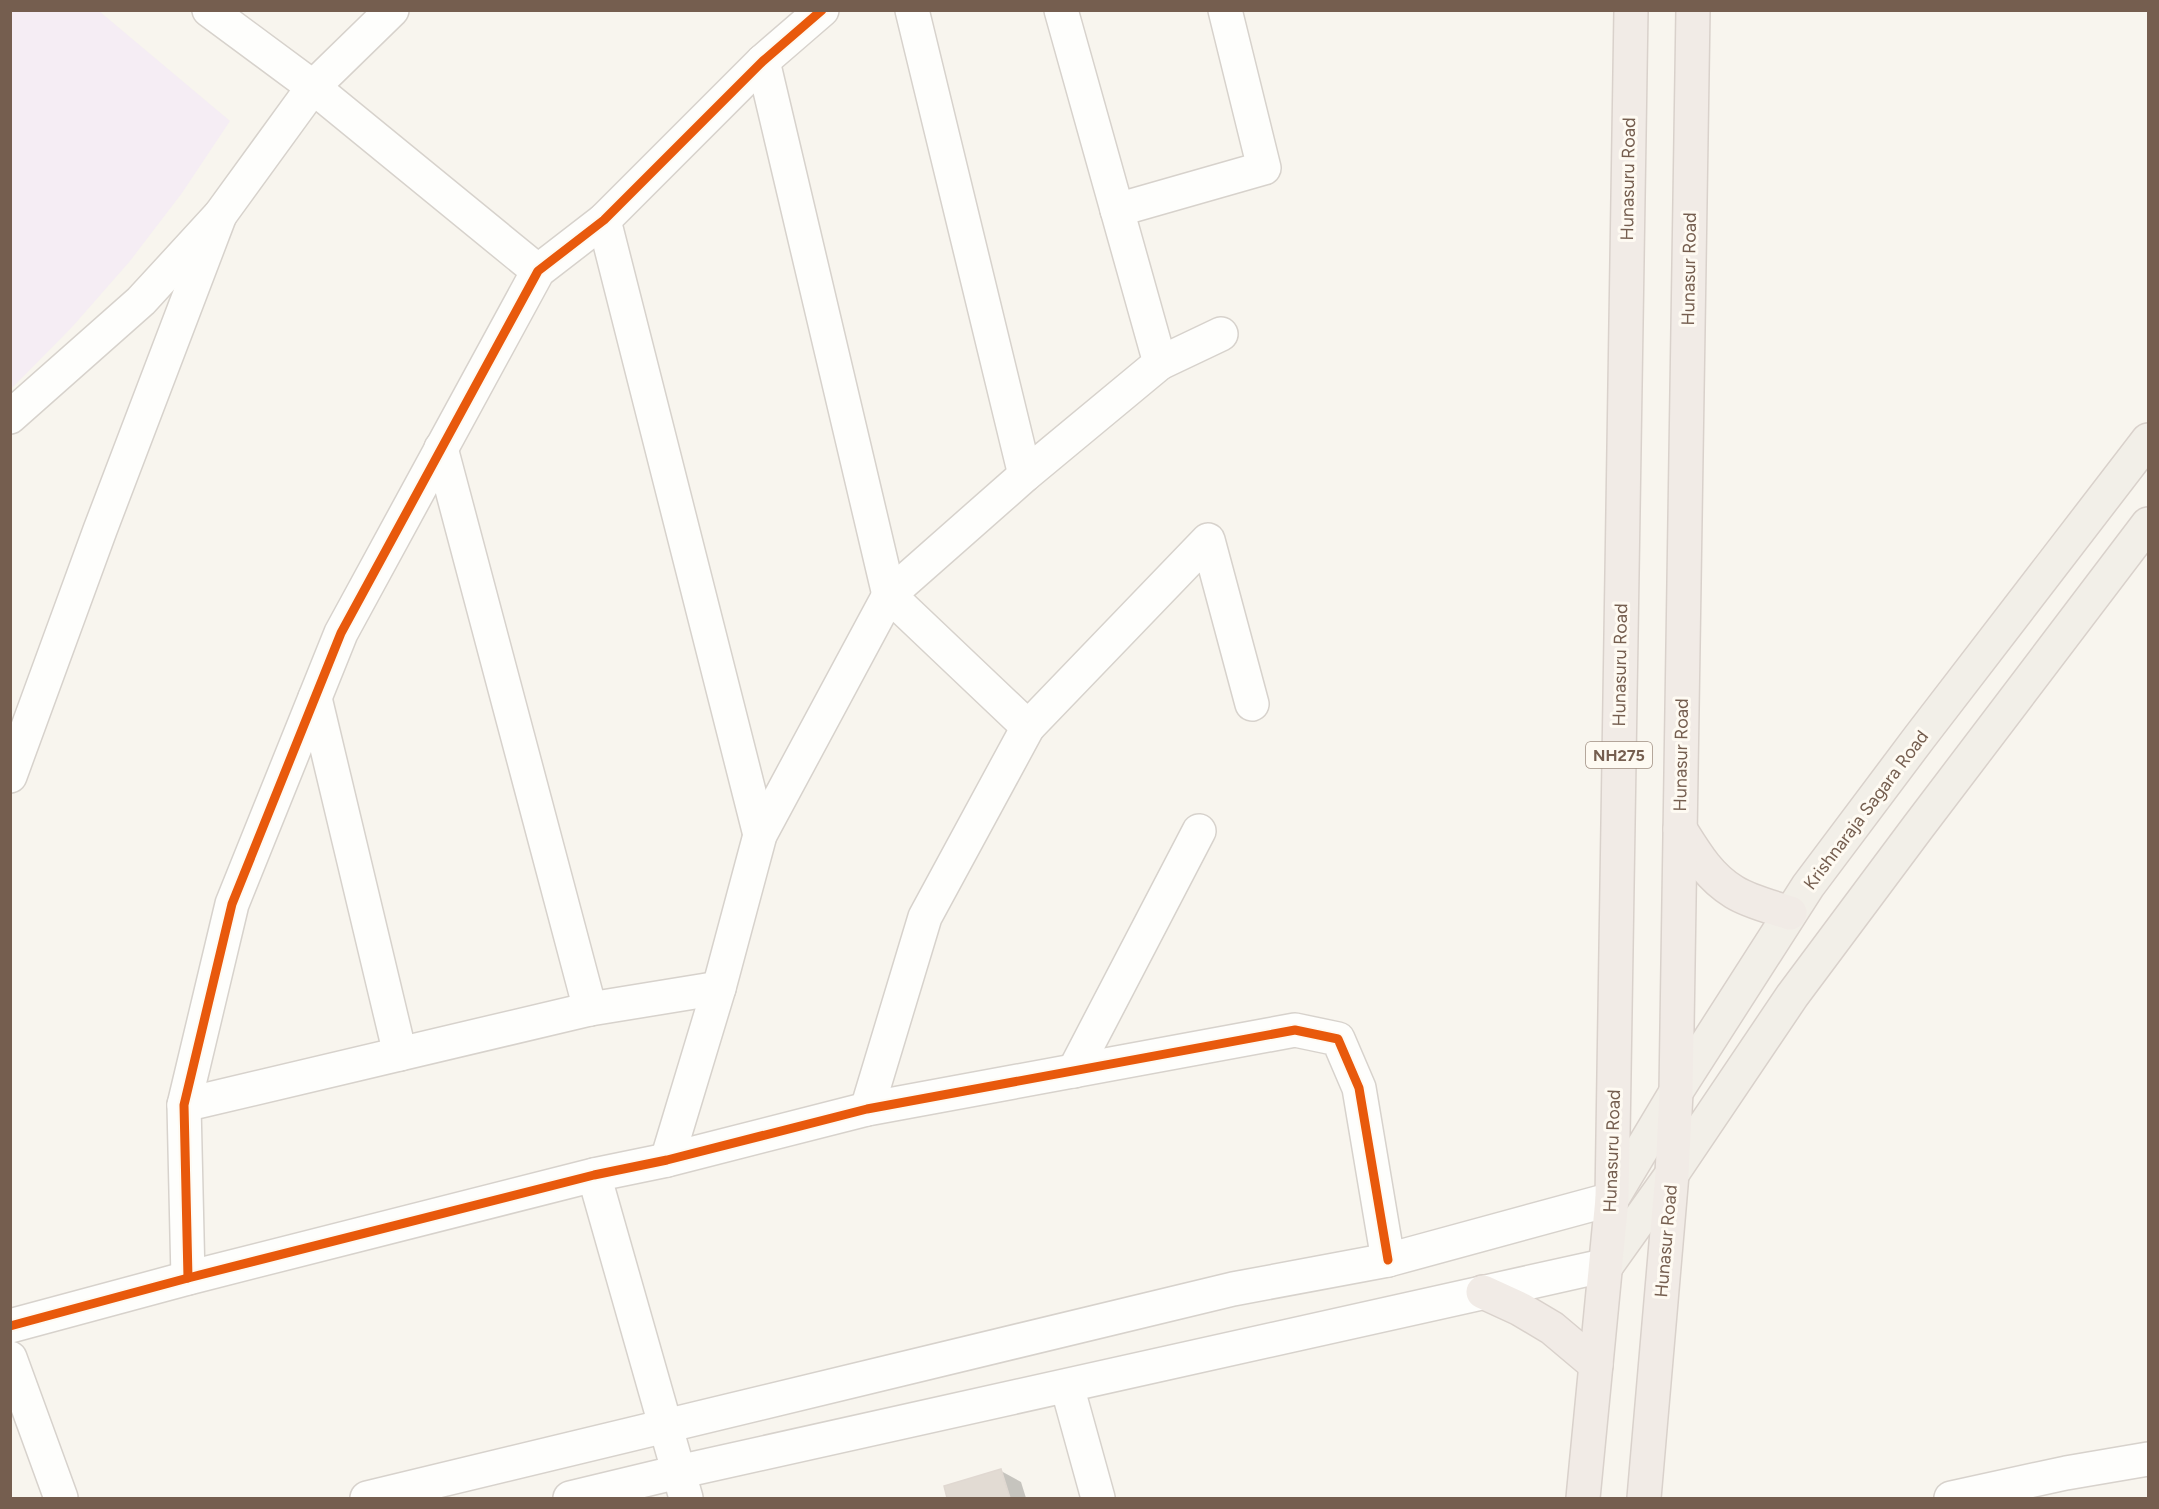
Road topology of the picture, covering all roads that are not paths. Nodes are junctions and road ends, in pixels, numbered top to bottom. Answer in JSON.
{"nodes":[{"id":1,"x":209,"y":10,"type":"edge"},
{"id":2,"x":392,"y":10,"type":"edge"},
{"id":3,"x":822,"y":10,"type":"edge"},
{"id":4,"x":912,"y":10,"type":"edge"},
{"id":5,"x":1061,"y":10,"type":"edge"},
{"id":6,"x":1225,"y":10,"type":"edge"},
{"id":7,"x":1631,"y":10,"type":"edge"},
{"id":8,"x":1693,"y":10,"type":"edge"},
{"id":9,"x":762,"y":61,"type":"junction"},
{"id":10,"x":313,"y":87,"type":"junction"},
{"id":11,"x":1117,"y":210,"type":"junction"},
{"id":12,"x":220,"y":215,"type":"junction"},
{"id":13,"x":604,"y":220,"type":"junction"},
{"id":14,"x":538,"y":271,"type":"junction"},
{"id":15,"x":1221,"y":334,"type":"dead end"},
{"id":16,"x":1160,"y":363,"type":"junction"},
{"id":17,"x":10,"y":417,"type":"edge"},
{"id":18,"x":2148,"y":441,"type":"edge"},
{"id":19,"x":441,"y":448,"type":"junction"},
{"id":20,"x":1025,"y":475,"type":"junction"},
{"id":21,"x":2148,"y":524,"type":"edge"},
{"id":22,"x":889,"y":596,"type":"junction"},
{"id":23,"x":315,"y":698,"type":"junction"},
{"id":24,"x":1252,"y":704,"type":"dead end"},
{"id":25,"x":1028,"y":727,"type":"junction"},
{"id":26,"x":10,"y":776,"type":"edge"},
{"id":27,"x":1680,"y":829,"type":"junction"},
{"id":28,"x":1199,"y":831,"type":"dead end"},
{"id":29,"x":760,"y":835,"type":"junction"},
{"id":30,"x":1790,"y":913,"type":"junction"},
{"id":31,"x":719,"y":988,"type":"junction"},
{"id":32,"x":590,"y":1009,"type":"junction"},
{"id":33,"x":400,"y":1054,"type":"junction"},
{"id":34,"x":1074,"y":1071,"type":"junction"},
{"id":35,"x":1676,"y":1092,"type":"junction"},
{"id":36,"x":184,"y":1105,"type":"junction"},
{"id":37,"x":867,"y":1109,"type":"junction"},
{"id":38,"x":667,"y":1161,"type":"junction"},
{"id":39,"x":1672,"y":1174,"type":"junction"},
{"id":40,"x":594,"y":1175,"type":"junction"},
{"id":41,"x":1612,"y":1199,"type":"junction"},
{"id":42,"x":1388,"y":1260,"type":"junction"},
{"id":43,"x":1606,"y":1265,"type":"junction"},
{"id":44,"x":188,"y":1278,"type":"junction"},
{"id":45,"x":1483,"y":1292,"type":"junction"},
{"id":46,"x":10,"y":1326,"type":"edge"},
{"id":47,"x":10,"y":1358,"type":"edge"},
{"id":48,"x":1596,"y":1365,"type":"junction"},
{"id":49,"x":1067,"y":1386,"type":"junction"},
{"id":50,"x":668,"y":1427,"type":"junction"},
{"id":51,"x":2148,"y":1459,"type":"edge"},
{"id":52,"x":682,"y":1485,"type":"edge"},
{"id":53,"x":2067,"y":1486,"type":"edge"},
{"id":54,"x":61,"y":1498,"type":"edge"},
{"id":55,"x":367,"y":1498,"type":"edge"},
{"id":56,"x":570,"y":1498,"type":"edge"},
{"id":57,"x":1098,"y":1498,"type":"edge"},
{"id":58,"x":1583,"y":1498,"type":"edge"},
{"id":59,"x":1644,"y":1498,"type":"edge"},
{"id":60,"x":1951,"y":1498,"type":"edge"}],
"edges":[{"from":1,"to":10,"type":"street"},
{"from":2,"to":10,"type":"street"},
{"from":3,"to":9,"type":"street"},
{"from":4,"to":20,"type":"street"},
{"from":5,"to":11,"type":"street"},
{"from":6,"to":11,"type":"street"},
{"from":7,"to":41,"type":"highway","name":"Hunasuru Road","number":"NH275"},
{"from":8,"to":27,"type":"highway","name":"Hunasur Road"},
{"from":9,"to":13,"type":"street"},
{"from":9,"to":22,"type":"street"},
{"from":10,"to":12,"type":"street"},
{"from":10,"to":14,"type":"street"},
{"from":11,"to":16,"type":"street"},
{"from":12,"to":17,"type":"street"},
{"from":12,"to":26,"type":"street"},
{"from":13,"to":14,"type":"street"},
{"from":13,"to":29,"type":"street"},
{"from":14,"to":19,"type":"street"},
{"from":15,"to":16,"type":"street"},
{"from":16,"to":20,"type":"street"},
{"from":18,"to":30,"type":"main road","name":"Krishnaraja Sagara Road"},
{"from":19,"to":23,"type":"street"},
{"from":19,"to":32,"type":"street"},
{"from":20,"to":22,"type":"street"},
{"from":21,"to":39,"type":"main road"},
{"from":22,"to":25,"type":"street"},
{"from":22,"to":29,"type":"street"},
{"from":23,"to":33,"type":"street"},
{"from":23,"to":36,"type":"street"},
{"from":24,"to":25,"type":"street"},
{"from":25,"to":37,"type":"street"},
{"from":27,"to":30,"type":"highway"},
{"from":27,"to":35,"type":"highway","name":"Hunasur Road"},
{"from":28,"to":34,"type":"street"},
{"from":29,"to":31,"type":"street"},
{"from":30,"to":35,"type":"main road","name":"Krishnaraja Sagara Road"},
{"from":31,"to":32,"type":"street"},
{"from":31,"to":38,"type":"street"},
{"from":32,"to":33,"type":"street"},
{"from":33,"to":36,"type":"street"},
{"from":34,"to":37,"type":"street"},
{"from":34,"to":42,"type":"street"},
{"from":35,"to":39,"type":"highway","name":"Hunasur Road"},
{"from":35,"to":41,"type":"main road","name":"Krishnaraja Sagara Road"},
{"from":36,"to":44,"type":"street"},
{"from":37,"to":38,"type":"street"},
{"from":38,"to":40,"type":"street"},
{"from":39,"to":43,"type":"main road"},
{"from":39,"to":59,"type":"highway","name":"Hunasur Road"},
{"from":40,"to":44,"type":"street"},
{"from":40,"to":50,"type":"street"},
{"from":41,"to":42,"type":"street"},
{"from":41,"to":43,"type":"highway","name":"Hunasuru Road","number":"NH275"},
{"from":42,"to":50,"type":"street"},
{"from":43,"to":45,"type":"street"},
{"from":43,"to":48,"type":"highway","name":"Hunasuru Road","number":"NH275"},
{"from":44,"to":46,"type":"street"},
{"from":45,"to":48,"type":"highway"},
{"from":45,"to":49,"type":"street"},
{"from":47,"to":54,"type":"street"},
{"from":48,"to":58,"type":"highway","name":"Hunasuru Road","number":"NH275"},
{"from":49,"to":52,"type":"street"},
{"from":49,"to":57,"type":"street"},
{"from":50,"to":52,"type":"street"},
{"from":50,"to":55,"type":"street"},
{"from":51,"to":53,"type":"street"},
{"from":52,"to":56,"type":"street"},
{"from":53,"to":60,"type":"street"}]}
